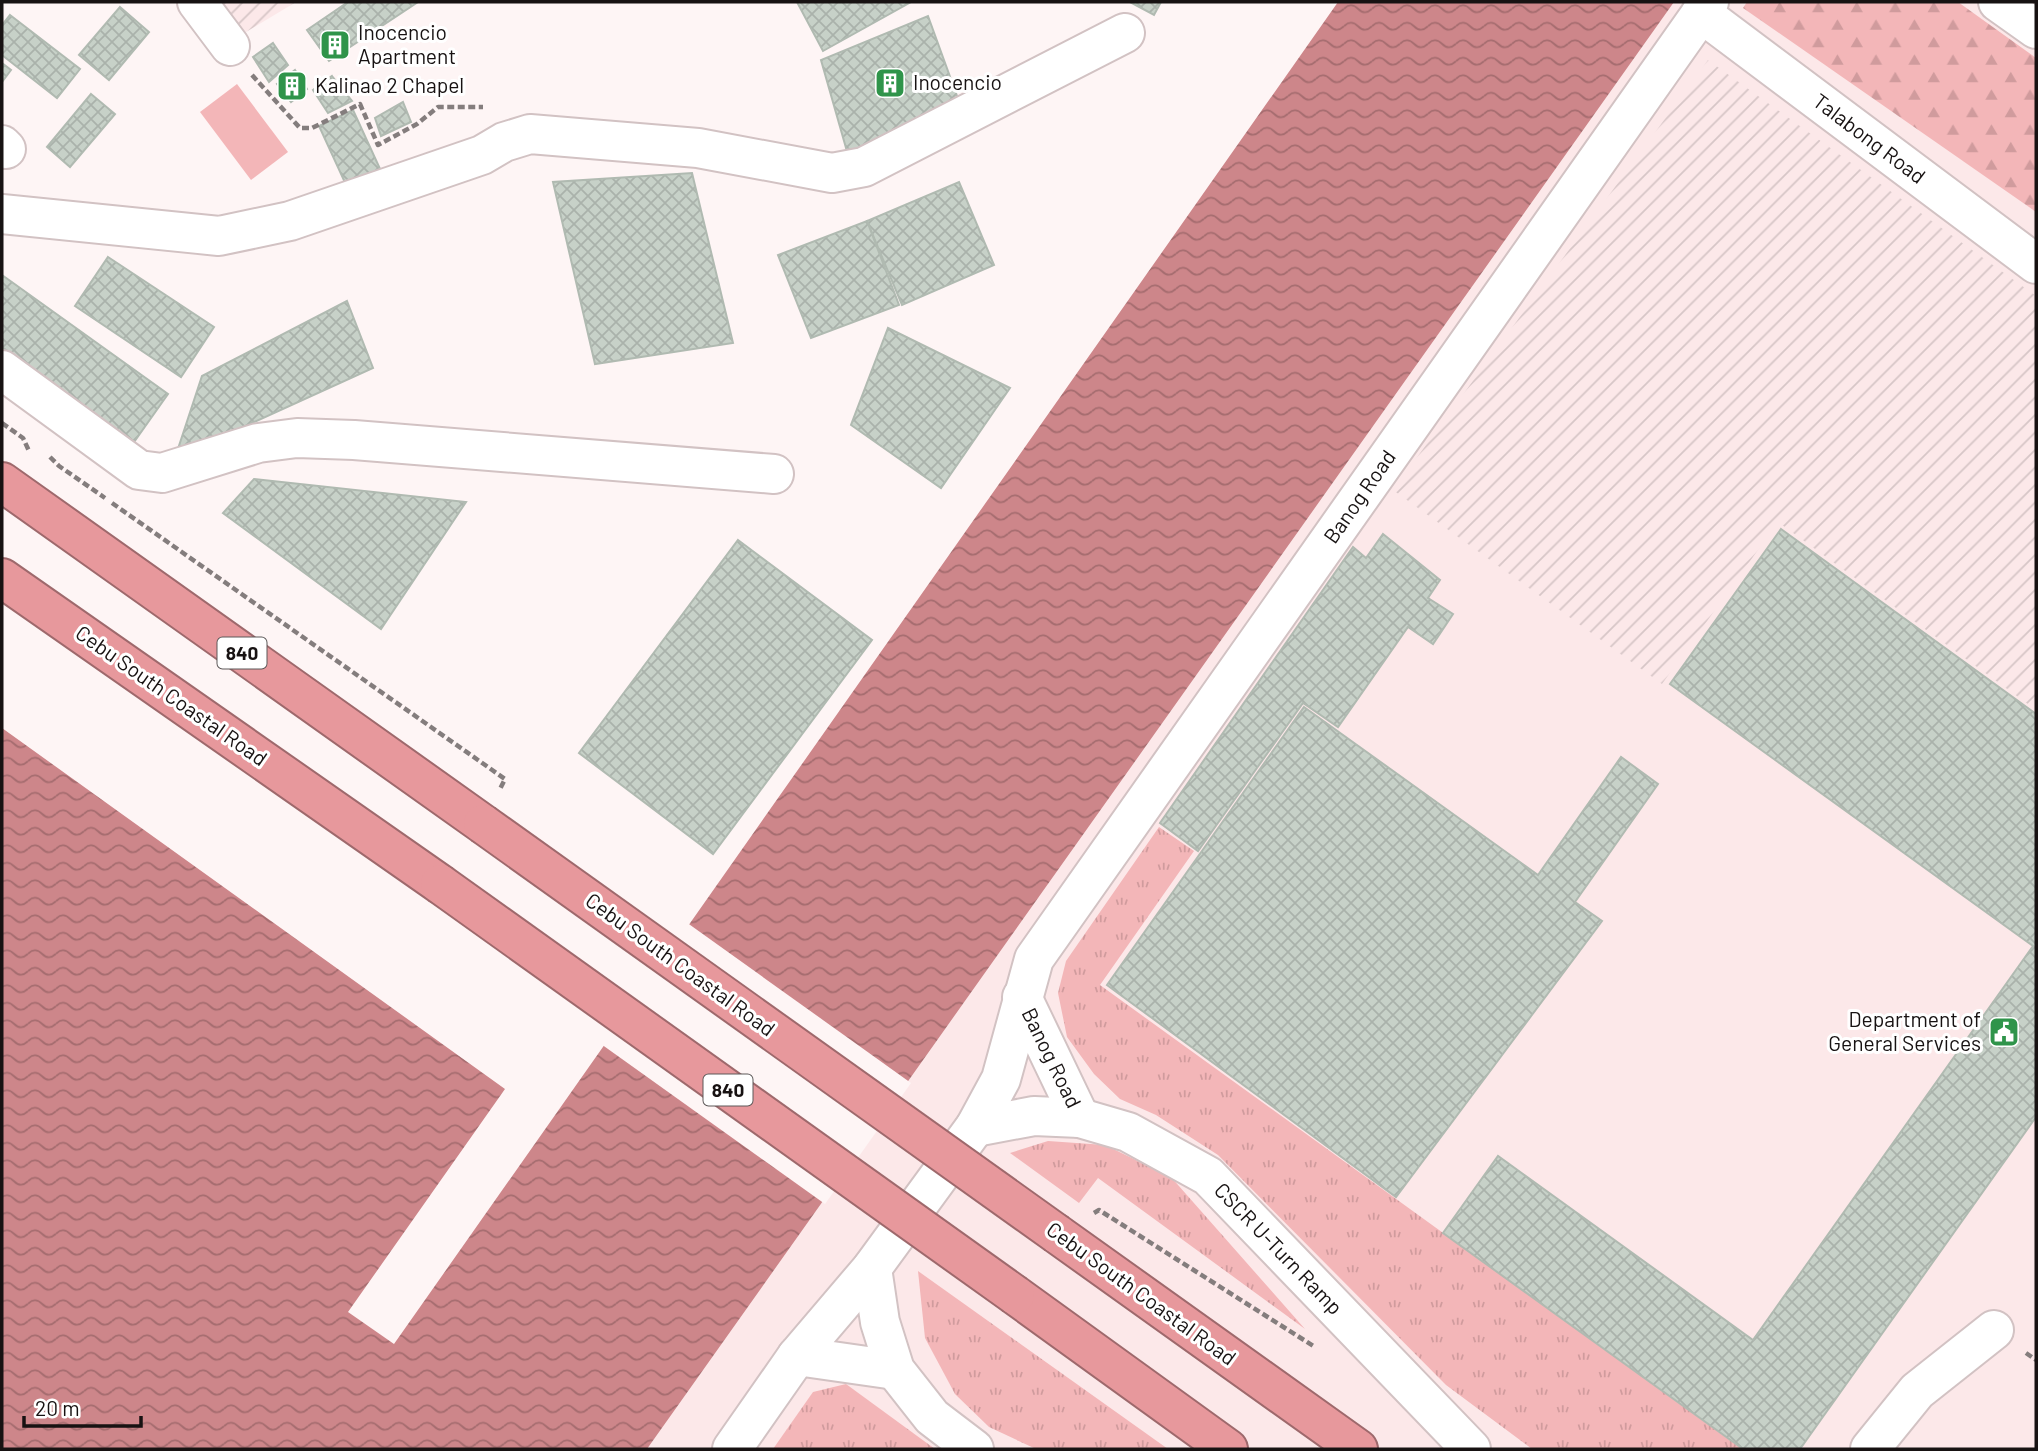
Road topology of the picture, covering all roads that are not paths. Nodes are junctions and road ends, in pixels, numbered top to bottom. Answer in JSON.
{"nodes":[{"id":1,"x":197,"y":2,"type":"edge"},
{"id":2,"x":1998,"y":2,"type":"edge"},
{"id":3,"x":1705,"y":8,"type":"edge"},
{"id":4,"x":2036,"y":29,"type":"edge"},
{"id":5,"x":1125,"y":33,"type":"dead end"},
{"id":6,"x":230,"y":46,"type":"road end"},
{"id":7,"x":2,"y":214,"type":"edge"},
{"id":8,"x":2036,"y":264,"type":"edge"},
{"id":9,"x":2,"y":370,"type":"edge"},
{"id":10,"x":774,"y":474,"type":"dead end"},
{"id":11,"x":2,"y":482,"type":"edge"},
{"id":12,"x":2,"y":578,"type":"edge"},
{"id":13,"x":1022,"y":998,"type":"junction"},
{"id":14,"x":1080,"y":1118,"type":"junction"},
{"id":15,"x":975,"y":1127,"type":"junction"},
{"id":16,"x":872,"y":1268,"type":"junction"},
{"id":17,"x":1994,"y":1330,"type":"dead end"},
{"id":18,"x":797,"y":1356,"type":"junction"},
{"id":19,"x":895,"y":1370,"type":"junction"},
{"id":20,"x":732,"y":1449,"type":"edge"},
{"id":21,"x":974,"y":1449,"type":"edge"},
{"id":22,"x":1228,"y":1449,"type":"edge"},
{"id":23,"x":1357,"y":1449,"type":"edge"},
{"id":24,"x":1471,"y":1449,"type":"edge"},
{"id":25,"x":1870,"y":1449,"type":"edge"}],
"edges":[{"from":1,"to":6,"type":"street"},
{"from":2,"to":4,"type":"street"},
{"from":3,"to":8,"type":"street","name":"Talabong Road"},
{"from":3,"to":13,"type":"street","name":"Banog Road"},
{"from":5,"to":7,"type":"street"},
{"from":9,"to":10,"type":"street"},
{"from":11,"to":23,"type":"highway","name":"Cebu South Coastal Road","number":"840","bridge":true},
{"from":12,"to":22,"type":"highway","name":"Cebu South Coastal Road","number":"840","bridge":true},
{"from":13,"to":14,"type":"street","name":"Banog Road"},
{"from":13,"to":15,"type":"street","name":"Banog Road"},
{"from":14,"to":15,"type":"street","name":"CSCR U-Turn Ramp"},
{"from":14,"to":24,"type":"street","name":"CSCR U-Turn Ramp"},
{"from":15,"to":16,"type":"street"},
{"from":16,"to":18,"type":"street"},
{"from":16,"to":19,"type":"street"},
{"from":17,"to":25,"type":"street"},
{"from":18,"to":19,"type":"street"},
{"from":18,"to":20,"type":"street"},
{"from":19,"to":21,"type":"street"}]}
